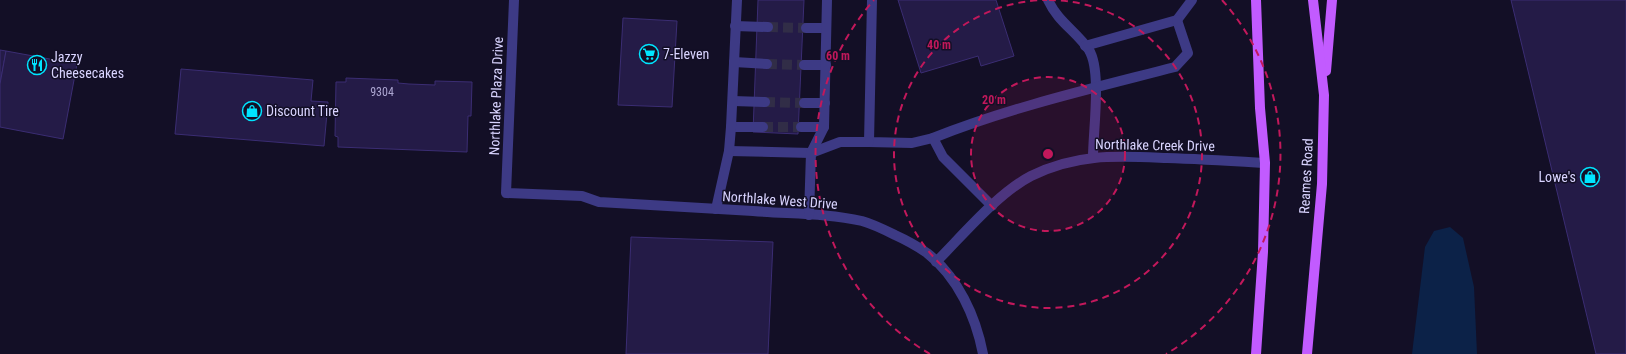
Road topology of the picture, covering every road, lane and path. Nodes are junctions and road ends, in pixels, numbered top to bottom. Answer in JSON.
{"nodes":[{"id":1,"x":514,"y":0,"type":"edge"},
{"id":2,"x":737,"y":0,"type":"edge"},
{"id":3,"x":820,"y":0,"type":"edge"},
{"id":4,"x":827,"y":0,"type":"edge"},
{"id":5,"x":872,"y":0,"type":"edge"},
{"id":6,"x":1048,"y":0,"type":"edge"},
{"id":7,"x":1192,"y":0,"type":"edge"},
{"id":8,"x":1256,"y":0,"type":"edge"},
{"id":9,"x":1313,"y":0,"type":"edge"},
{"id":10,"x":1332,"y":0,"type":"edge"},
{"id":11,"x":1177,"y":20,"type":"junction"},
{"id":12,"x":735,"y":26,"type":"junction"},
{"id":13,"x":768,"y":27,"type":"tunnel mouth"},
{"id":14,"x":806,"y":28,"type":"tunnel mouth"},
{"id":15,"x":826,"y":28,"type":"junction"},
{"id":16,"x":1085,"y":46,"type":"junction"},
{"id":17,"x":734,"y":62,"type":"junction"},
{"id":18,"x":767,"y":64,"type":"tunnel mouth"},
{"id":19,"x":804,"y":65,"type":"tunnel mouth"},
{"id":20,"x":826,"y":65,"type":"junction"},
{"id":21,"x":1097,"y":87,"type":"junction"},
{"id":22,"x":1324,"y":95,"type":"junction"},
{"id":23,"x":733,"y":101,"type":"junction"},
{"id":24,"x":765,"y":102,"type":"tunnel mouth"},
{"id":25,"x":804,"y":103,"type":"tunnel mouth"},
{"id":26,"x":825,"y":104,"type":"junction"},
{"id":27,"x":731,"y":127,"type":"junction"},
{"id":28,"x":763,"y":127,"type":"tunnel mouth"},
{"id":29,"x":824,"y":127,"type":"junction"},
{"id":30,"x":801,"y":128,"type":"tunnel mouth"},
{"id":31,"x":933,"y":138,"type":"junction"},
{"id":32,"x":869,"y":142,"type":"junction"},
{"id":33,"x":728,"y":151,"type":"junction"},
{"id":34,"x":810,"y":153,"type":"junction"},
{"id":35,"x":1093,"y":157,"type":"junction"},
{"id":36,"x":1265,"y":163,"type":"junction"},
{"id":37,"x":506,"y":193,"type":"joint"},
{"id":38,"x":992,"y":206,"type":"junction"},
{"id":39,"x":716,"y":209,"type":"junction"},
{"id":40,"x":809,"y":215,"type":"junction"},
{"id":41,"x":936,"y":262,"type":"junction"},
{"id":42,"x":1257,"y":343,"type":"junction"},
{"id":43,"x":983,"y":354,"type":"edge"},
{"id":44,"x":1256,"y":354,"type":"edge"},
{"id":45,"x":1262,"y":354,"type":"edge"},
{"id":46,"x":1307,"y":354,"type":"edge"}],
"edges":[{"from":1,"to":37,"type":"street","name":"Northlake Plaza Drive"},
{"from":2,"to":12,"type":"street"},
{"from":3,"to":4,"type":"street"},
{"from":4,"to":15,"type":"street"},
{"from":5,"to":32,"type":"street"},
{"from":6,"to":16,"type":"street"},
{"from":7,"to":11,"type":"street"},
{"from":8,"to":36,"type":"main road"},
{"from":9,"to":22,"type":"main road","name":"Reames Road"},
{"from":10,"to":22,"type":"main road"},
{"from":11,"to":16,"type":"street"},
{"from":11,"to":21,"type":"street"},
{"from":12,"to":13,"type":"street"},
{"from":12,"to":17,"type":"street"},
{"from":14,"to":15,"type":"street"},
{"from":15,"to":20,"type":"street"},
{"from":16,"to":21,"type":"street"},
{"from":17,"to":18,"type":"street"},
{"from":17,"to":23,"type":"street"},
{"from":19,"to":20,"type":"street"},
{"from":20,"to":26,"type":"street"},
{"from":21,"to":31,"type":"street"},
{"from":21,"to":35,"type":"street"},
{"from":22,"to":46,"type":"main road","name":"Reames Road"},
{"from":23,"to":24,"type":"street"},
{"from":23,"to":27,"type":"street"},
{"from":25,"to":26,"type":"street"},
{"from":26,"to":29,"type":"street"},
{"from":27,"to":28,"type":"street"},
{"from":27,"to":33,"type":"street"},
{"from":29,"to":30,"type":"street"},
{"from":29,"to":34,"type":"street"},
{"from":31,"to":32,"type":"street"},
{"from":31,"to":38,"type":"street"},
{"from":32,"to":34,"type":"street"},
{"from":33,"to":34,"type":"street"},
{"from":33,"to":39,"type":"street"},
{"from":34,"to":40,"type":"street"},
{"from":35,"to":36,"type":"street","name":"Northlake Creek Drive"},
{"from":35,"to":38,"type":"street","name":"Northlake Creek Drive"},
{"from":36,"to":42,"type":"main road"},
{"from":37,"to":39,"type":"street","name":"Northlake West Drive"},
{"from":38,"to":41,"type":"street","name":"Northlake Creek Drive"},
{"from":39,"to":40,"type":"street","name":"Northlake West Drive"},
{"from":40,"to":41,"type":"street","name":"Northlake West Drive"},
{"from":41,"to":43,"type":"street","name":"Northlake West Drive"},
{"from":42,"to":44,"type":"main road"},
{"from":42,"to":45,"type":"main road"}]}
